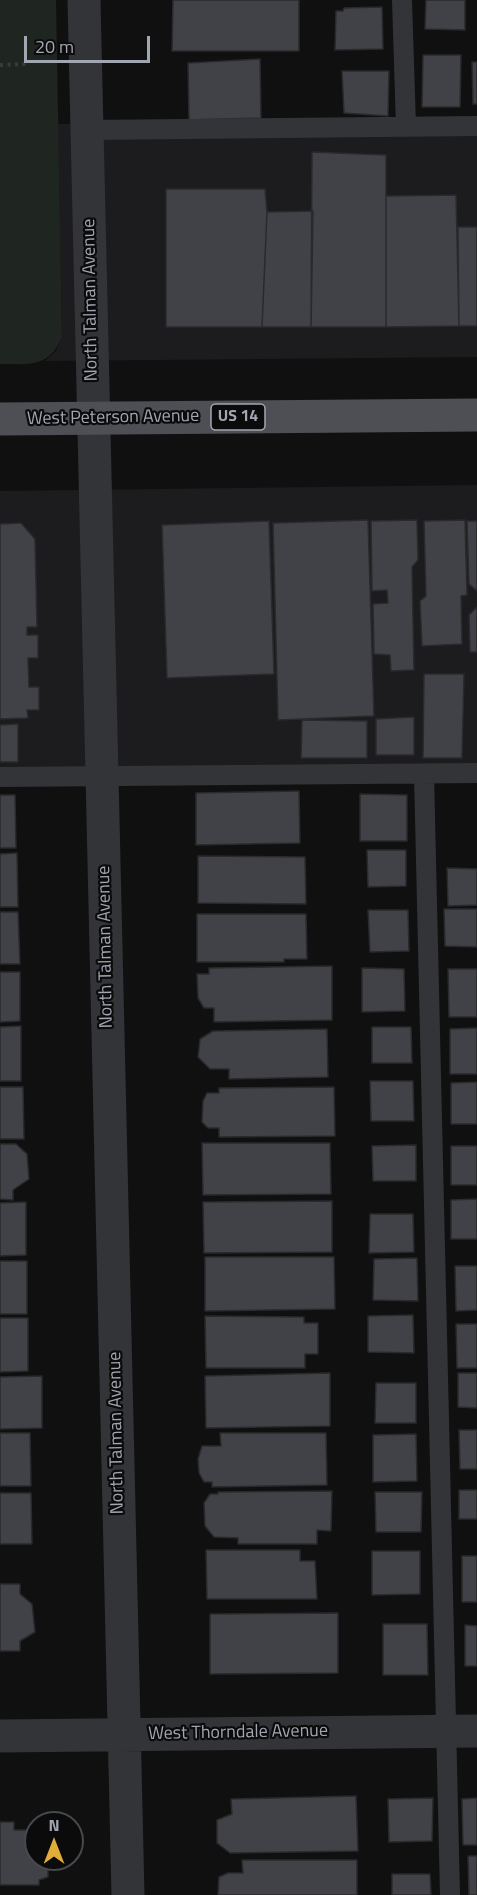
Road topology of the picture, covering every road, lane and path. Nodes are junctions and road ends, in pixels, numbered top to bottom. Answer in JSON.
{"nodes":[{"id":1,"x":84,"y":0,"type":"edge"},
{"id":2,"x":402,"y":0,"type":"edge"},
{"id":3,"x":28,"y":64,"type":"dead end"},
{"id":4,"x":0,"y":65,"type":"edge"},
{"id":5,"x":477,"y":126,"type":"edge"},
{"id":6,"x":406,"y":127,"type":"junction"},
{"id":7,"x":87,"y":130,"type":"junction"},
{"id":8,"x":477,"y":414,"type":"edge"},
{"id":9,"x":94,"y":418,"type":"junction"},
{"id":10,"x":0,"y":419,"type":"edge"},
{"id":11,"x":477,"y":773,"type":"edge"},
{"id":12,"x":424,"y":774,"type":"junction"},
{"id":13,"x":102,"y":776,"type":"junction"},
{"id":14,"x":0,"y":777,"type":"edge"},
{"id":15,"x":462,"y":1732,"type":"edge"},
{"id":16,"x":124,"y":1734,"type":"junction"},
{"id":17,"x":0,"y":1736,"type":"edge"},
{"id":18,"x":128,"y":1895,"type":"edge"},
{"id":19,"x":450,"y":1895,"type":"edge"}],
"edges":[{"from":1,"to":7,"type":"street","name":"North Talman Avenue"},
{"from":2,"to":6,"type":"lane"},
{"from":3,"to":4,"type":"path"},
{"from":5,"to":6,"type":"lane"},
{"from":6,"to":7,"type":"lane"},
{"from":7,"to":9,"type":"street","name":"North Talman Avenue"},
{"from":8,"to":9,"type":"main road","name":"West Peterson Avenue","number":"US 14"},
{"from":9,"to":10,"type":"main road","name":"West Peterson Avenue","number":"US 14"},
{"from":9,"to":13,"type":"street","name":"North Talman Avenue"},
{"from":11,"to":12,"type":"lane"},
{"from":12,"to":13,"type":"lane"},
{"from":12,"to":15,"type":"lane"},
{"from":13,"to":14,"type":"lane"},
{"from":13,"to":16,"type":"street","name":"North Talman Avenue"},
{"from":15,"to":16,"type":"street","name":"West Thorndale Avenue"},
{"from":15,"to":19,"type":"lane"},
{"from":16,"to":17,"type":"street","name":"West Thorndale Avenue"},
{"from":16,"to":18,"type":"street","name":"North Talman Avenue"}]}
